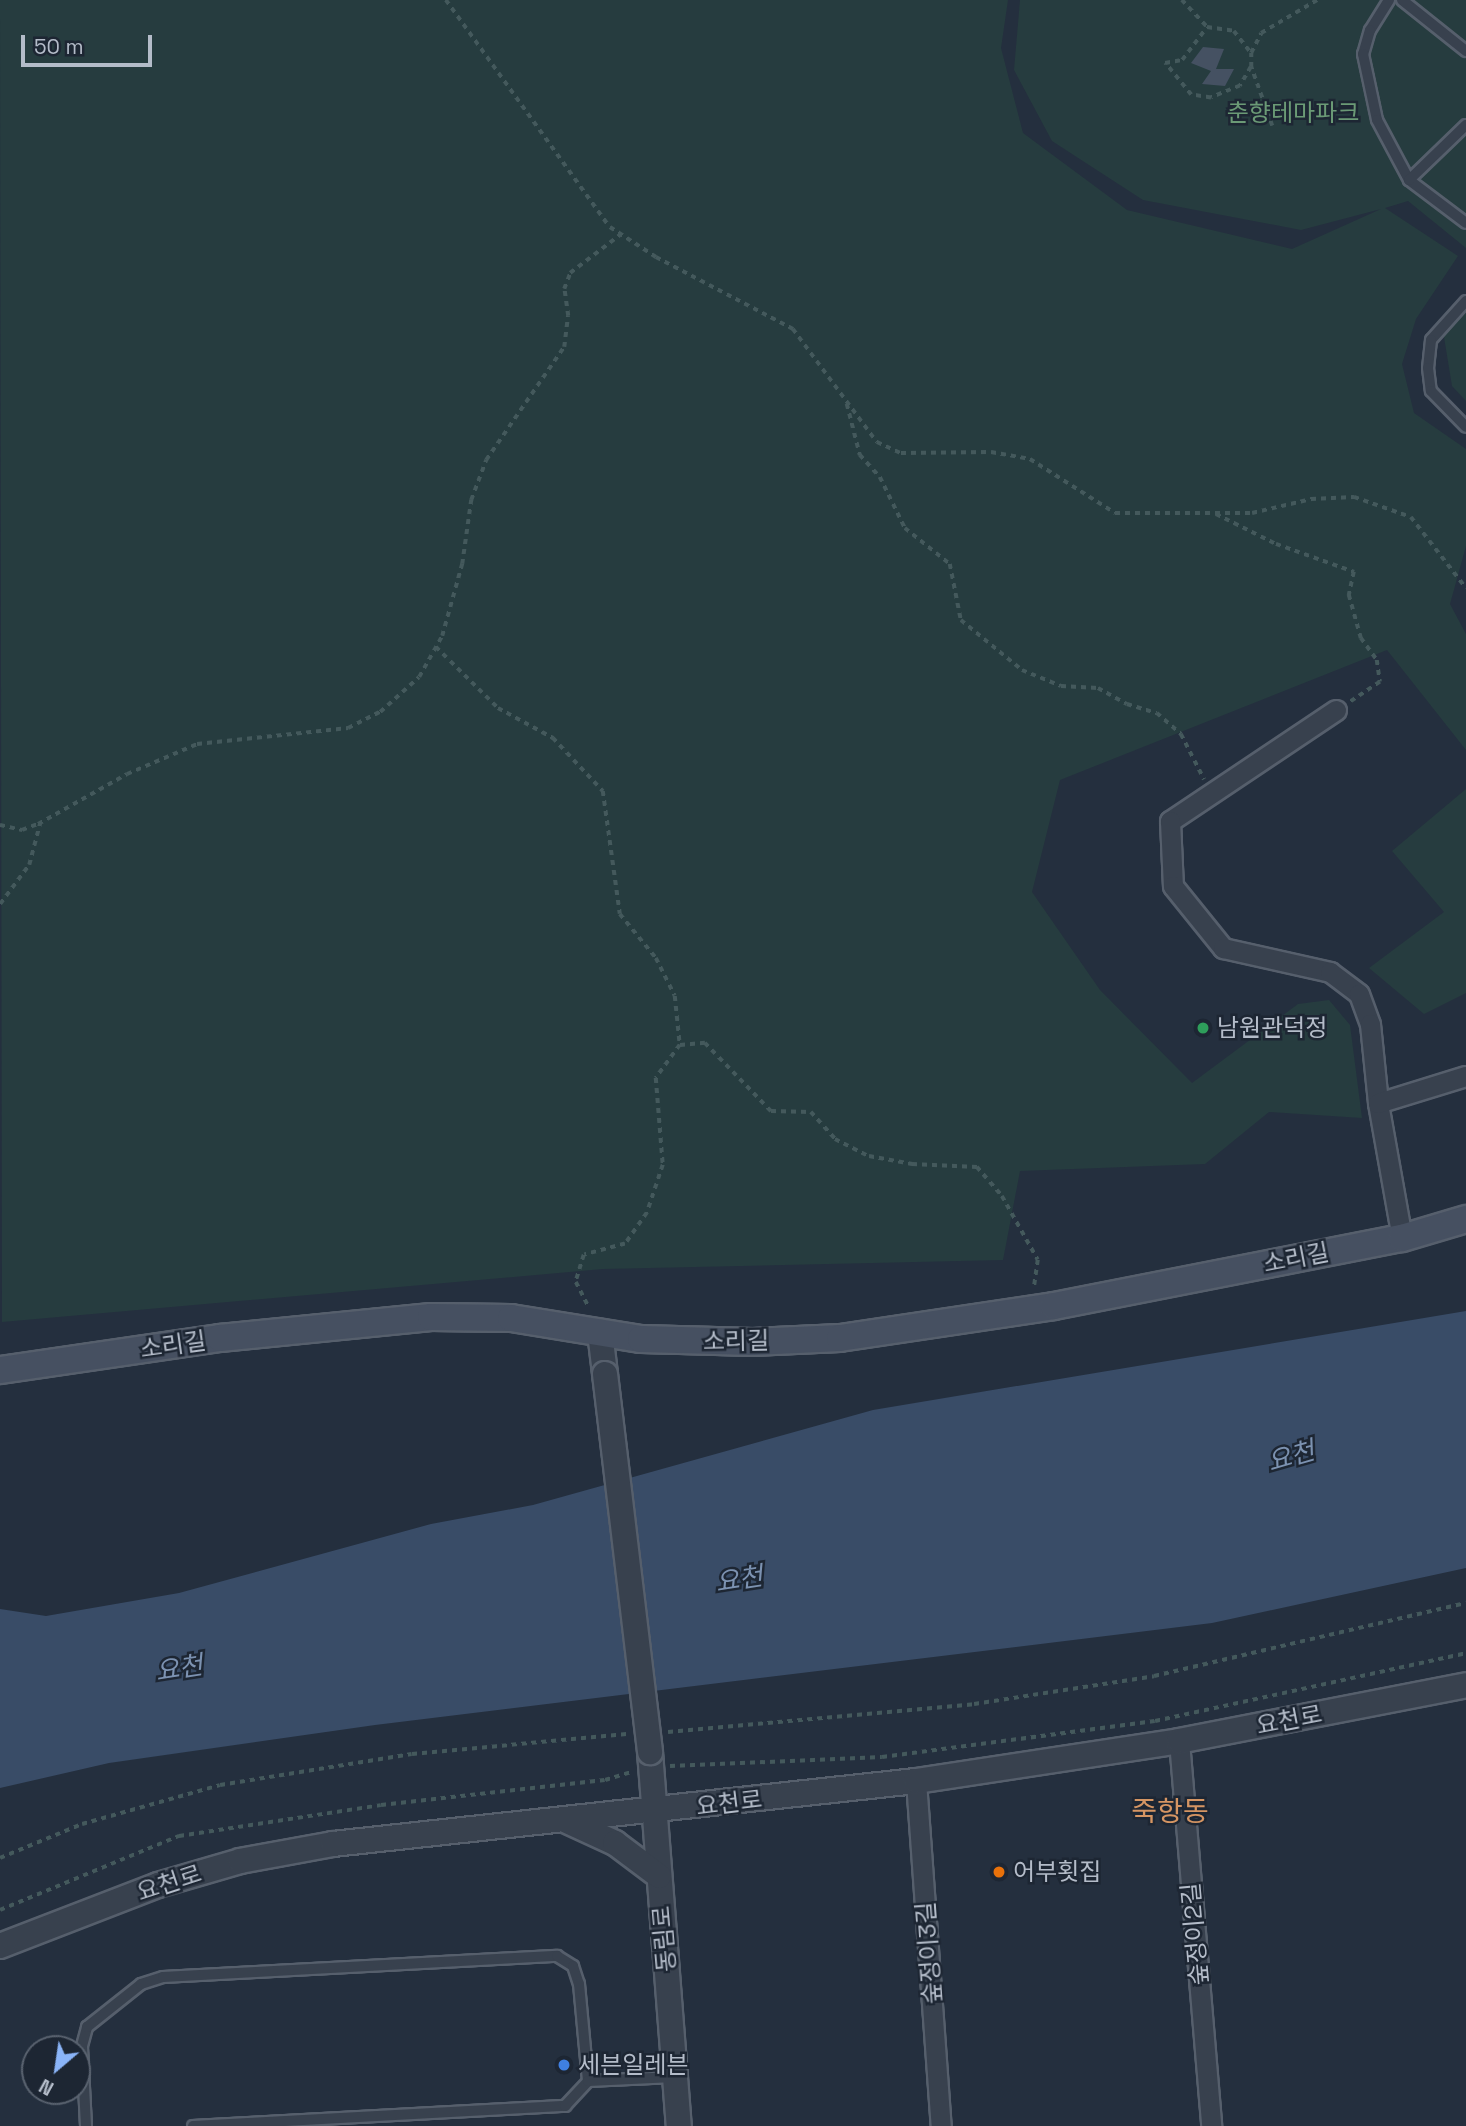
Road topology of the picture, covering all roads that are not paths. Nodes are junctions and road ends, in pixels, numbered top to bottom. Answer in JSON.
{"nodes":[{"id":1,"x":1389,"y":0,"type":"edge"},
{"id":2,"x":1402,"y":0,"type":"edge"},
{"id":3,"x":1466,"y":51,"type":"edge"},
{"id":4,"x":1466,"y":125,"type":"edge"},
{"id":5,"x":1409,"y":180,"type":"junction"},
{"id":6,"x":1466,"y":223,"type":"edge"},
{"id":7,"x":1466,"y":301,"type":"edge"},
{"id":8,"x":1466,"y":427,"type":"edge"},
{"id":9,"x":1336,"y":710,"type":"road end"},
{"id":10,"x":1466,"y":1076,"type":"edge"},
{"id":11,"x":1378,"y":1103,"type":"junction"},
{"id":12,"x":1466,"y":1219,"type":"edge"},
{"id":13,"x":1402,"y":1238,"type":"junction"},
{"id":14,"x":600,"y":1332,"type":"junction"},
{"id":15,"x":0,"y":1370,"type":"edge"},
{"id":16,"x":1466,"y":1685,"type":"edge"},
{"id":17,"x":1179,"y":1741,"type":"junction"},
{"id":18,"x":916,"y":1781,"type":"junction"},
{"id":19,"x":655,"y":1811,"type":"junction"},
{"id":20,"x":561,"y":1819,"type":"junction"},
{"id":21,"x":659,"y":1875,"type":"junction"},
{"id":22,"x":0,"y":1946,"type":"edge"},
{"id":23,"x":675,"y":2077,"type":"junction"},
{"id":24,"x":588,"y":2081,"type":"junction"},
{"id":25,"x":220,"y":2125,"type":"edge"},
{"id":26,"x":86,"y":2126,"type":"edge"},
{"id":27,"x":193,"y":2126,"type":"edge"},
{"id":28,"x":678,"y":2126,"type":"edge"},
{"id":29,"x":941,"y":2126,"type":"edge"},
{"id":30,"x":1212,"y":2126,"type":"edge"}],
"edges":[{"from":1,"to":5,"type":"lane"},
{"from":2,"to":3,"type":"lane"},
{"from":4,"to":5,"type":"lane"},
{"from":5,"to":6,"type":"lane"},
{"from":7,"to":8,"type":"lane"},
{"from":9,"to":11,"type":"street"},
{"from":10,"to":11,"type":"street"},
{"from":11,"to":13,"type":"street"},
{"from":12,"to":13,"type":"main road","name":"소리길"},
{"from":13,"to":14,"type":"main road","name":"소리길"},
{"from":14,"to":15,"type":"main road","name":"소리길"},
{"from":14,"to":19,"type":"street","name":"동림로","bridge":true},
{"from":16,"to":17,"type":"street","name":"요천로"},
{"from":17,"to":18,"type":"street","name":"요천로"},
{"from":17,"to":30,"type":"street","name":"숲정이2길"},
{"from":18,"to":19,"type":"street","name":"요천로"},
{"from":18,"to":29,"type":"street","name":"숲정이3길"},
{"from":19,"to":20,"type":"street","name":"요천로"},
{"from":19,"to":21,"type":"street","name":"동림로"},
{"from":20,"to":21,"type":"street"},
{"from":20,"to":22,"type":"street","name":"요천로"},
{"from":21,"to":23,"type":"street","name":"동림로"},
{"from":23,"to":24,"type":"lane"},
{"from":23,"to":28,"type":"street","name":"동림로"},
{"from":24,"to":25,"type":"lane"},
{"from":24,"to":26,"type":"lane"},
{"from":25,"to":27,"type":"lane"}]}
